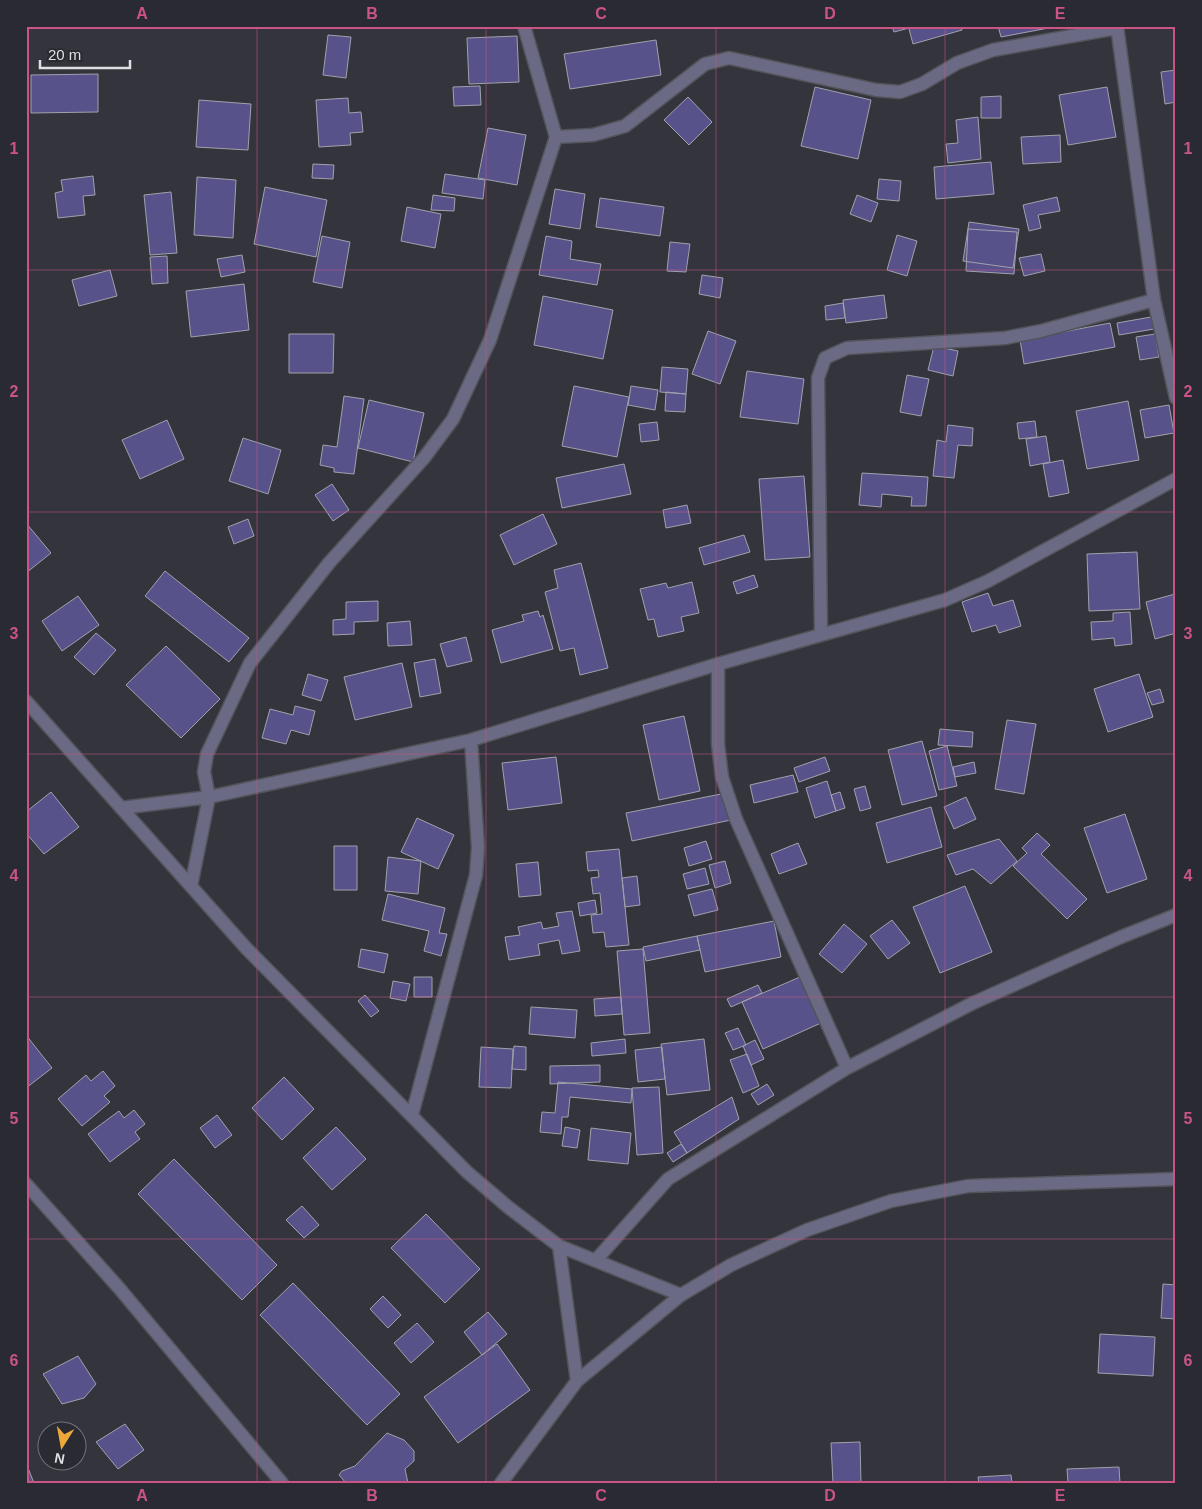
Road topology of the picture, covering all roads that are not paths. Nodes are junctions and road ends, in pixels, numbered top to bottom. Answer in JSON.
{"nodes":[{"id":1,"x":524,"y":26,"type":"edge"},
{"id":2,"x":1117,"y":27,"type":"edge"},
{"id":3,"x":556,"y":137,"type":"junction"},
{"id":4,"x":1154,"y":300,"type":"junction"},
{"id":5,"x":1176,"y":398,"type":"edge"},
{"id":6,"x":1176,"y":479,"type":"edge"},
{"id":7,"x":821,"y":634,"type":"junction"},
{"id":8,"x":718,"y":664,"type":"junction"},
{"id":9,"x":26,"y":701,"type":"edge"},
{"id":10,"x":470,"y":740,"type":"junction"},
{"id":11,"x":209,"y":798,"type":"junction"},
{"id":12,"x":121,"y":808,"type":"junction"},
{"id":13,"x":191,"y":886,"type":"junction"},
{"id":14,"x":1176,"y":915,"type":"edge"},
{"id":15,"x":847,"y":1068,"type":"junction"},
{"id":16,"x":412,"y":1115,"type":"junction"},
{"id":17,"x":1176,"y":1179,"type":"edge"},
{"id":18,"x":26,"y":1184,"type":"edge"},
{"id":19,"x":560,"y":1246,"type":"junction"},
{"id":20,"x":596,"y":1260,"type":"junction"},
{"id":21,"x":681,"y":1295,"type":"junction"},
{"id":22,"x":577,"y":1381,"type":"junction"},
{"id":23,"x":282,"y":1483,"type":"edge"},
{"id":24,"x":501,"y":1483,"type":"edge"}],
"edges":[{"from":1,"to":3,"type":"street"},
{"from":2,"to":3,"type":"street"},
{"from":2,"to":4,"type":"street"},
{"from":3,"to":11,"type":"street"},
{"from":4,"to":5,"type":"street"},
{"from":4,"to":7,"type":"street"},
{"from":6,"to":7,"type":"street"},
{"from":7,"to":8,"type":"street"},
{"from":8,"to":10,"type":"street"},
{"from":8,"to":15,"type":"street"},
{"from":9,"to":12,"type":"street"},
{"from":10,"to":11,"type":"street"},
{"from":10,"to":16,"type":"street"},
{"from":11,"to":12,"type":"street"},
{"from":11,"to":13,"type":"street"},
{"from":12,"to":13,"type":"street"},
{"from":13,"to":16,"type":"street"},
{"from":14,"to":15,"type":"street"},
{"from":15,"to":20,"type":"street"},
{"from":16,"to":19,"type":"street"},
{"from":17,"to":21,"type":"street"},
{"from":18,"to":23,"type":"street"},
{"from":19,"to":20,"type":"street"},
{"from":19,"to":22,"type":"street"},
{"from":20,"to":21,"type":"street"},
{"from":21,"to":22,"type":"street"},
{"from":22,"to":24,"type":"street"}]}
